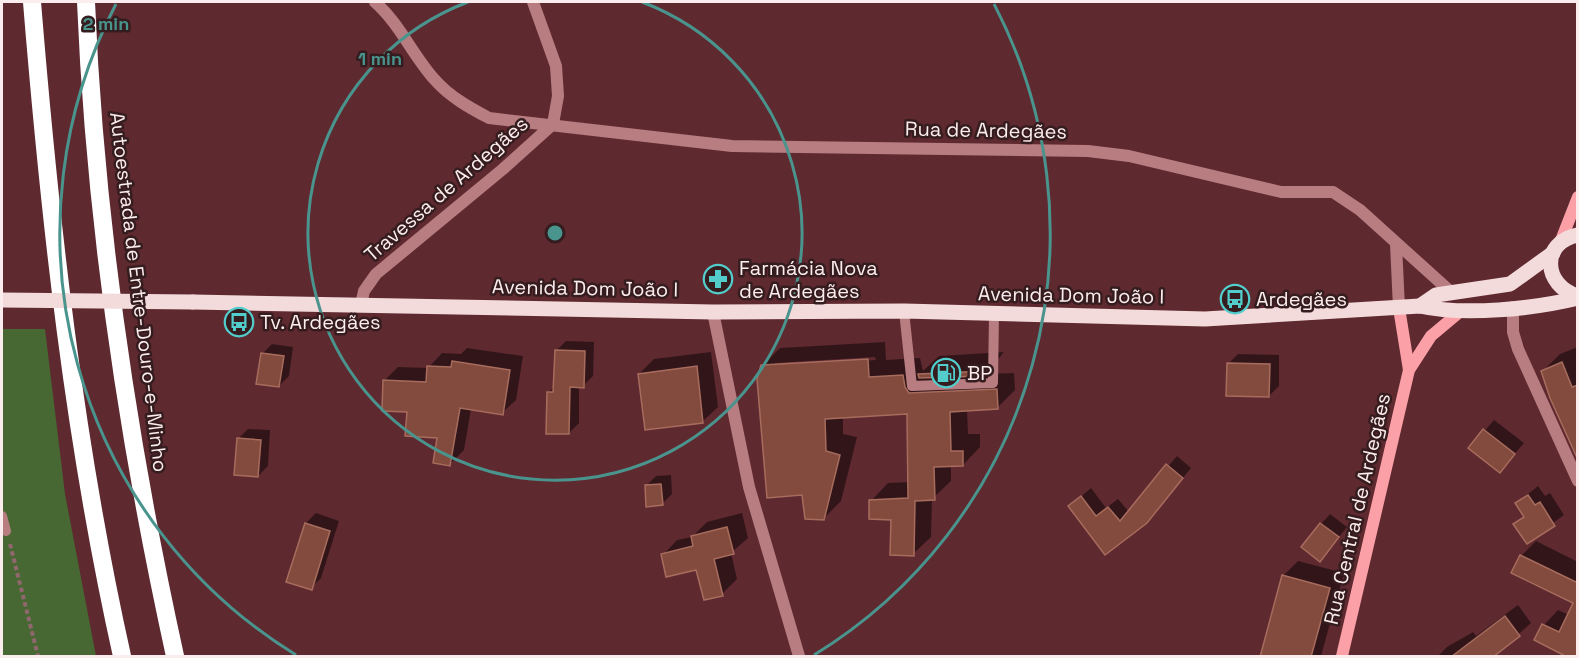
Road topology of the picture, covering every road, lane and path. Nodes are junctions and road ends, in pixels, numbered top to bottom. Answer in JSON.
{"nodes":[{"id":1,"x":32,"y":2,"type":"edge"},
{"id":2,"x":86,"y":2,"type":"edge"},
{"id":3,"x":375,"y":2,"type":"edge"},
{"id":4,"x":533,"y":2,"type":"edge"},
{"id":5,"x":553,"y":124,"type":"junction"},
{"id":6,"x":1578,"y":197,"type":"edge"},
{"id":7,"x":1578,"y":235,"type":"edge"},
{"id":8,"x":1396,"y":244,"type":"junction"},
{"id":9,"x":1556,"y":248,"type":"junction"},
{"id":10,"x":1452,"y":292,"type":"junction"},
{"id":11,"x":1578,"y":297,"type":"edge"},
{"id":12,"x":2,"y":300,"type":"edge"},
{"id":13,"x":361,"y":304,"type":"junction"},
{"id":14,"x":1420,"y":306,"type":"junction"},
{"id":15,"x":1513,"y":307,"type":"junction"},
{"id":16,"x":1399,"y":308,"type":"junction"},
{"id":17,"x":1462,"y":310,"type":"junction"},
{"id":18,"x":904,"y":311,"type":"junction"},
{"id":19,"x":713,"y":312,"type":"junction"},
{"id":20,"x":994,"y":314,"type":"junction"},
{"id":21,"x":1409,"y":370,"type":"junction"},
{"id":22,"x":1578,"y":481,"type":"edge"},
{"id":23,"x":2,"y":516,"type":"edge"},
{"id":24,"x":6,"y":531,"type":"joint"},
{"id":25,"x":38,"y":657,"type":"edge"},
{"id":26,"x":122,"y":657,"type":"edge"},
{"id":27,"x":175,"y":657,"type":"edge"},
{"id":28,"x":799,"y":657,"type":"edge"},
{"id":29,"x":1342,"y":657,"type":"edge"}],
"edges":[{"from":1,"to":26,"type":"highway"},
{"from":2,"to":27,"type":"highway","name":"Autoestrada de Entre-Douro-e-Minho"},
{"from":3,"to":5,"type":"street","name":"Rua de Ardegães"},
{"from":4,"to":5,"type":"street","name":"Travessa de Ardegães"},
{"from":5,"to":8,"type":"street","name":"Rua de Ardegães"},
{"from":5,"to":13,"type":"street","name":"Travessa de Ardegães"},
{"from":6,"to":9,"type":"street"},
{"from":7,"to":9,"type":"main road","name":"Avenida Dom João I"},
{"from":8,"to":10,"type":"street","name":"Rua de Ardegães"},
{"from":8,"to":16,"type":"street"},
{"from":9,"to":10,"type":"main road","name":"Avenida Dom João I"},
{"from":9,"to":11,"type":"main road"},
{"from":10,"to":14,"type":"main road","name":"Avenida Dom João I"},
{"from":11,"to":15,"type":"main road","name":"Avenida Dom João I"},
{"from":12,"to":13,"type":"main road","name":"Avenida Dom João I","bridge":true},
{"from":13,"to":19,"type":"main road","name":"Avenida Dom João I"},
{"from":14,"to":16,"type":"main road","name":"Avenida Dom João I"},
{"from":14,"to":17,"type":"main road","name":"Avenida Dom João I"},
{"from":15,"to":17,"type":"main road","name":"Avenida Dom João I"},
{"from":15,"to":22,"type":"street"},
{"from":16,"to":20,"type":"main road","name":"Avenida Dom João I"},
{"from":16,"to":21,"type":"street","name":"Rua Central de Ardegães"},
{"from":17,"to":21,"type":"street","name":"Rua Central de Ardegães"},
{"from":18,"to":19,"type":"main road","name":"Avenida Dom João I"},
{"from":18,"to":20,"type":"main road","name":"Avenida Dom João I"},
{"from":18,"to":20,"type":"lane"},
{"from":19,"to":28,"type":"street"},
{"from":21,"to":29,"type":"street","name":"Rua Central de Ardegães"},
{"from":23,"to":24,"type":"lane"},
{"from":24,"to":25,"type":"path"}]}
